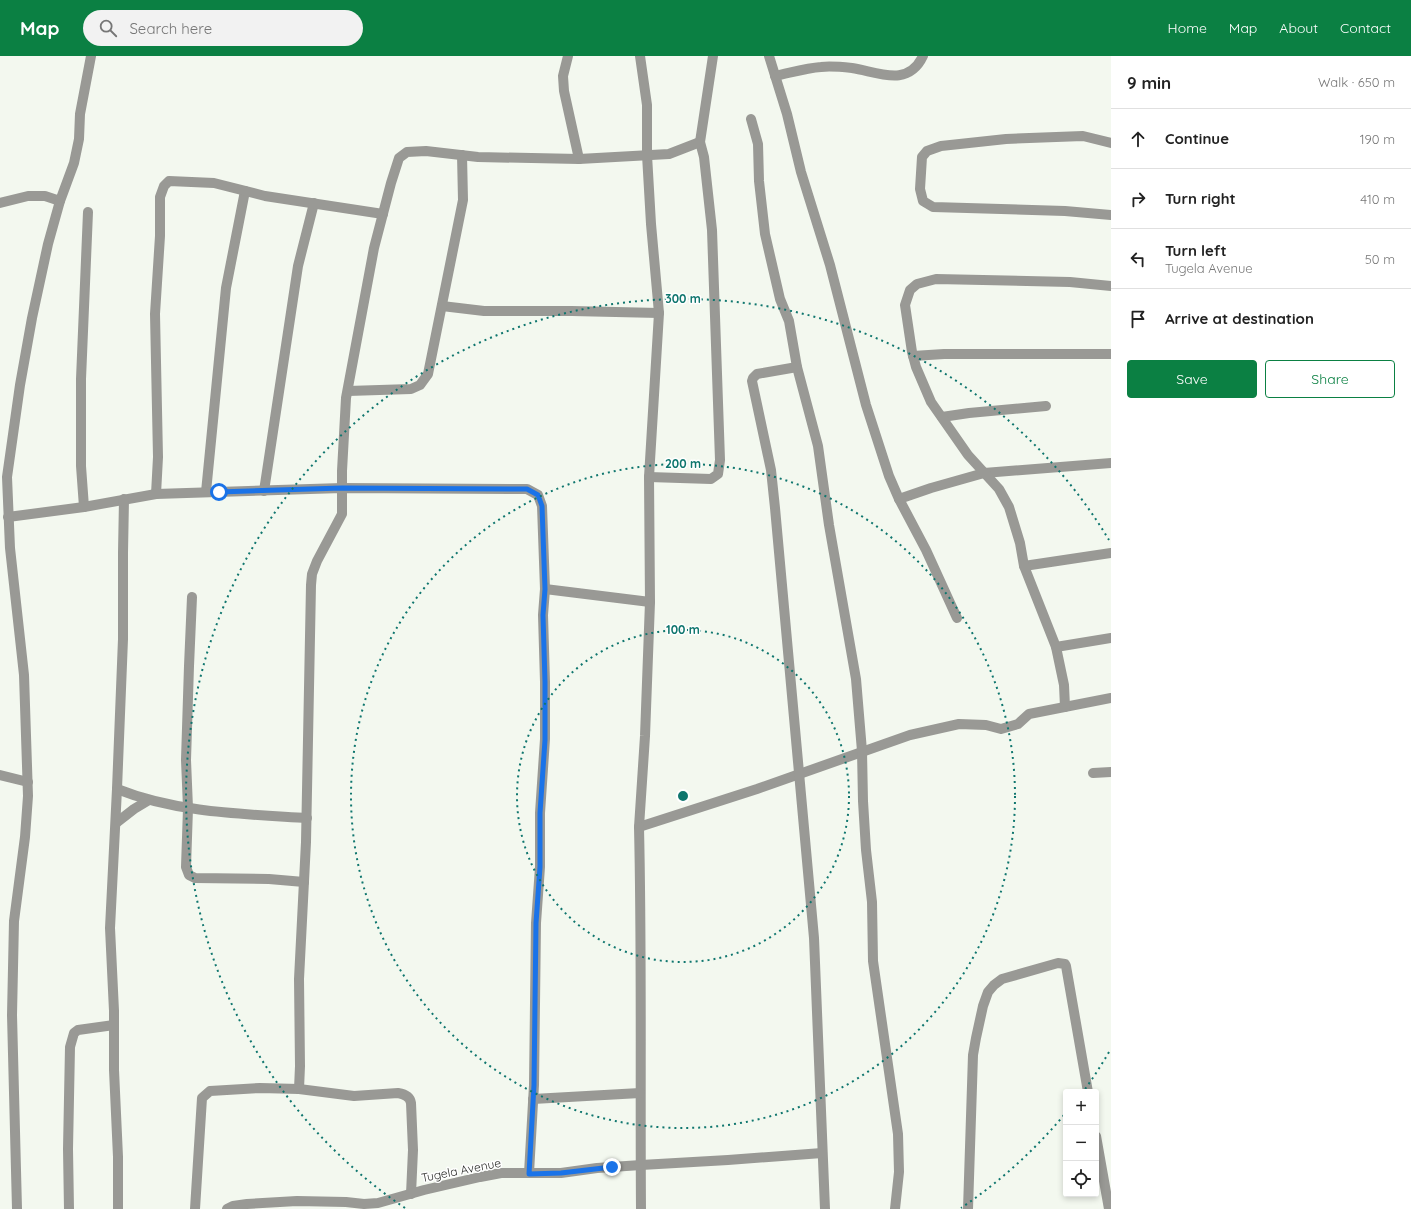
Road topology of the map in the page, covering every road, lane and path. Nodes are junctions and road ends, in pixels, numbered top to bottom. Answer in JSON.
{"nodes":[{"id":1,"x":91,"y":56,"type":"edge"},
{"id":2,"x":568,"y":56,"type":"edge"},
{"id":3,"x":640,"y":56,"type":"edge"},
{"id":4,"x":713,"y":56,"type":"edge"},
{"id":5,"x":769,"y":56,"type":"edge"},
{"id":6,"x":923,"y":56,"type":"edge"},
{"id":7,"x":775,"y":76,"type":"junction"},
{"id":8,"x":751,"y":119,"type":"dead end"},
{"id":9,"x":700,"y":142,"type":"junction"},
{"id":10,"x":1111,"y":143,"type":"edge"},
{"id":11,"x":462,"y":155,"type":"junction"},
{"id":12,"x":647,"y":155,"type":"junction"},
{"id":13,"x":579,"y":159,"type":"junction"},
{"id":14,"x":245,"y":191,"type":"junction"},
{"id":15,"x":60,"y":201,"type":"junction"},
{"id":16,"x":0,"y":203,"type":"edge"},
{"id":17,"x":314,"y":203,"type":"junction"},
{"id":18,"x":88,"y":212,"type":"dead end"},
{"id":19,"x":383,"y":214,"type":"junction"},
{"id":20,"x":1111,"y":215,"type":"edge"},
{"id":21,"x":1111,"y":286,"type":"edge"},
{"id":22,"x":442,"y":306,"type":"junction"},
{"id":23,"x":659,"y":313,"type":"junction"},
{"id":24,"x":1111,"y":354,"type":"edge"},
{"id":25,"x":913,"y":356,"type":"junction"},
{"id":26,"x":797,"y":367,"type":"junction"},
{"id":27,"x":348,"y":391,"type":"junction"},
{"id":28,"x":1046,"y":406,"type":"dead end"},
{"id":29,"x":942,"y":417,"type":"junction"},
{"id":30,"x":1111,"y":462,"type":"edge"},
{"id":31,"x":984,"y":473,"type":"junction"},
{"id":32,"x":649,"y":478,"type":"junction"},
{"id":33,"x":342,"y":488,"type":"junction"},
{"id":34,"x":264,"y":491,"type":"junction"},
{"id":35,"x":206,"y":492,"type":"junction"},
{"id":36,"x":156,"y":494,"type":"junction"},
{"id":37,"x":124,"y":499,"type":"junction"},
{"id":38,"x":899,"y":499,"type":"junction"},
{"id":39,"x":4,"y":506,"type":"edge"},
{"id":40,"x":84,"y":507,"type":"junction"},
{"id":41,"x":8,"y":517,"type":"junction"},
{"id":42,"x":1111,"y":553,"type":"edge"},
{"id":43,"x":1024,"y":566,"type":"junction"},
{"id":44,"x":545,"y":589,"type":"junction"},
{"id":45,"x":192,"y":597,"type":"dead end"},
{"id":46,"x":650,"y":602,"type":"junction"},
{"id":47,"x":957,"y":618,"type":"dead end"},
{"id":48,"x":1111,"y":638,"type":"edge"},
{"id":49,"x":1056,"y":647,"type":"junction"},
{"id":50,"x":1111,"y":698,"type":"edge"},
{"id":51,"x":1065,"y":707,"type":"junction"},
{"id":52,"x":862,"y":751,"type":"junction"},
{"id":53,"x":1111,"y":772,"type":"edge"},
{"id":54,"x":799,"y":773,"type":"junction"},
{"id":55,"x":1093,"y":773,"type":"dead end"},
{"id":56,"x":0,"y":775,"type":"edge"},
{"id":57,"x":28,"y":782,"type":"junction"},
{"id":58,"x":117,"y":789,"type":"junction"},
{"id":59,"x":149,"y":800,"type":"junction"},
{"id":60,"x":188,"y":808,"type":"junction"},
{"id":61,"x":307,"y":818,"type":"junction"},
{"id":62,"x":116,"y":823,"type":"junction"},
{"id":63,"x":639,"y":827,"type":"junction"},
{"id":64,"x":304,"y":882,"type":"junction"},
{"id":65,"x":114,"y":1025,"type":"junction"},
{"id":66,"x":299,"y":1089,"type":"junction"},
{"id":67,"x":1087,"y":1089,"type":"edge"},
{"id":68,"x":640,"y":1093,"type":"junction"},
{"id":69,"x":534,"y":1100,"type":"junction"},
{"id":70,"x":822,"y":1153,"type":"junction"},
{"id":71,"x":1099,"y":1153,"type":"edge"},
{"id":72,"x":641,"y":1165,"type":"junction"},
{"id":73,"x":529,"y":1174,"type":"junction"},
{"id":74,"x":411,"y":1194,"type":"junction"},
{"id":75,"x":392,"y":1204,"type":"edge"},
{"id":76,"x":18,"y":1209,"type":"edge"},
{"id":77,"x":69,"y":1209,"type":"edge"},
{"id":78,"x":118,"y":1209,"type":"edge"},
{"id":79,"x":195,"y":1209,"type":"edge"},
{"id":80,"x":227,"y":1209,"type":"edge"},
{"id":81,"x":641,"y":1209,"type":"edge"},
{"id":82,"x":825,"y":1209,"type":"edge"},
{"id":83,"x":896,"y":1209,"type":"edge"},
{"id":84,"x":968,"y":1209,"type":"edge"},
{"id":85,"x":1109,"y":1209,"type":"edge"}],
"edges":[{"from":1,"to":15,"type":"street"},
{"from":2,"to":13,"type":"street"},
{"from":3,"to":12,"type":"street"},
{"from":4,"to":9,"type":"street"},
{"from":5,"to":7,"type":"street"},
{"from":6,"to":7,"type":"street"},
{"from":7,"to":38,"type":"street"},
{"from":8,"to":26,"type":"street"},
{"from":9,"to":12,"type":"street"},
{"from":9,"to":32,"type":"street"},
{"from":10,"to":20,"type":"street"},
{"from":11,"to":13,"type":"street"},
{"from":11,"to":19,"type":"street"},
{"from":11,"to":22,"type":"street"},
{"from":12,"to":13,"type":"street"},
{"from":12,"to":23,"type":"street"},
{"from":14,"to":17,"type":"street"},
{"from":14,"to":35,"type":"street"},
{"from":14,"to":36,"type":"street"},
{"from":15,"to":16,"type":"street"},
{"from":15,"to":39,"type":"street"},
{"from":17,"to":19,"type":"street"},
{"from":17,"to":34,"type":"street"},
{"from":18,"to":40,"type":"street"},
{"from":19,"to":27,"type":"street"},
{"from":21,"to":25,"type":"street"},
{"from":22,"to":23,"type":"street"},
{"from":22,"to":27,"type":"street"},
{"from":23,"to":32,"type":"street"},
{"from":24,"to":25,"type":"street"},
{"from":25,"to":29,"type":"street"},
{"from":26,"to":52,"type":"street"},
{"from":26,"to":54,"type":"street"},
{"from":27,"to":33,"type":"street"},
{"from":28,"to":29,"type":"street"},
{"from":29,"to":31,"type":"street"},
{"from":30,"to":31,"type":"street"},
{"from":31,"to":38,"type":"street"},
{"from":31,"to":43,"type":"street"},
{"from":32,"to":46,"type":"street"},
{"from":33,"to":34,"type":"street"},
{"from":33,"to":44,"type":"street"},
{"from":33,"to":61,"type":"street"},
{"from":34,"to":35,"type":"street"},
{"from":35,"to":36,"type":"street"},
{"from":36,"to":37,"type":"street"},
{"from":37,"to":40,"type":"street"},
{"from":37,"to":58,"type":"street"},
{"from":38,"to":47,"type":"street"},
{"from":39,"to":41,"type":"street"},
{"from":40,"to":41,"type":"street"},
{"from":41,"to":57,"type":"street"},
{"from":42,"to":43,"type":"street"},
{"from":43,"to":49,"type":"street"},
{"from":44,"to":46,"type":"street"},
{"from":44,"to":69,"type":"street"},
{"from":45,"to":60,"type":"street"},
{"from":46,"to":63,"type":"street"},
{"from":48,"to":49,"type":"street"},
{"from":49,"to":51,"type":"street"},
{"from":50,"to":51,"type":"street"},
{"from":51,"to":52,"type":"street"},
{"from":52,"to":54,"type":"street"},
{"from":52,"to":83,"type":"street"},
{"from":53,"to":55,"type":"street"},
{"from":54,"to":63,"type":"street"},
{"from":54,"to":70,"type":"street"},
{"from":56,"to":57,"type":"street"},
{"from":57,"to":76,"type":"street"},
{"from":58,"to":59,"type":"street"},
{"from":58,"to":62,"type":"street"},
{"from":59,"to":60,"type":"street"},
{"from":59,"to":62,"type":"street"},
{"from":60,"to":61,"type":"street"},
{"from":60,"to":64,"type":"street"},
{"from":61,"to":64,"type":"street"},
{"from":62,"to":65,"type":"street"},
{"from":63,"to":68,"type":"street"},
{"from":64,"to":66,"type":"street"},
{"from":65,"to":77,"type":"street"},
{"from":65,"to":78,"type":"street"},
{"from":66,"to":74,"type":"street"},
{"from":66,"to":79,"type":"street"},
{"from":67,"to":84,"type":"street"},
{"from":68,"to":69,"type":"street"},
{"from":68,"to":72,"type":"street"},
{"from":69,"to":73,"type":"street"},
{"from":70,"to":72,"type":"street","name":"Tugela Avenue"},
{"from":70,"to":82,"type":"street"},
{"from":71,"to":85,"type":"street"},
{"from":72,"to":73,"type":"street","name":"Tugela Avenue"},
{"from":72,"to":81,"type":"street"},
{"from":73,"to":74,"type":"street","name":"Tugela Avenue"},
{"from":74,"to":75,"type":"street","name":"Tugela Avenue"},
{"from":75,"to":80,"type":"street","name":"Tugela Avenue"}]}
